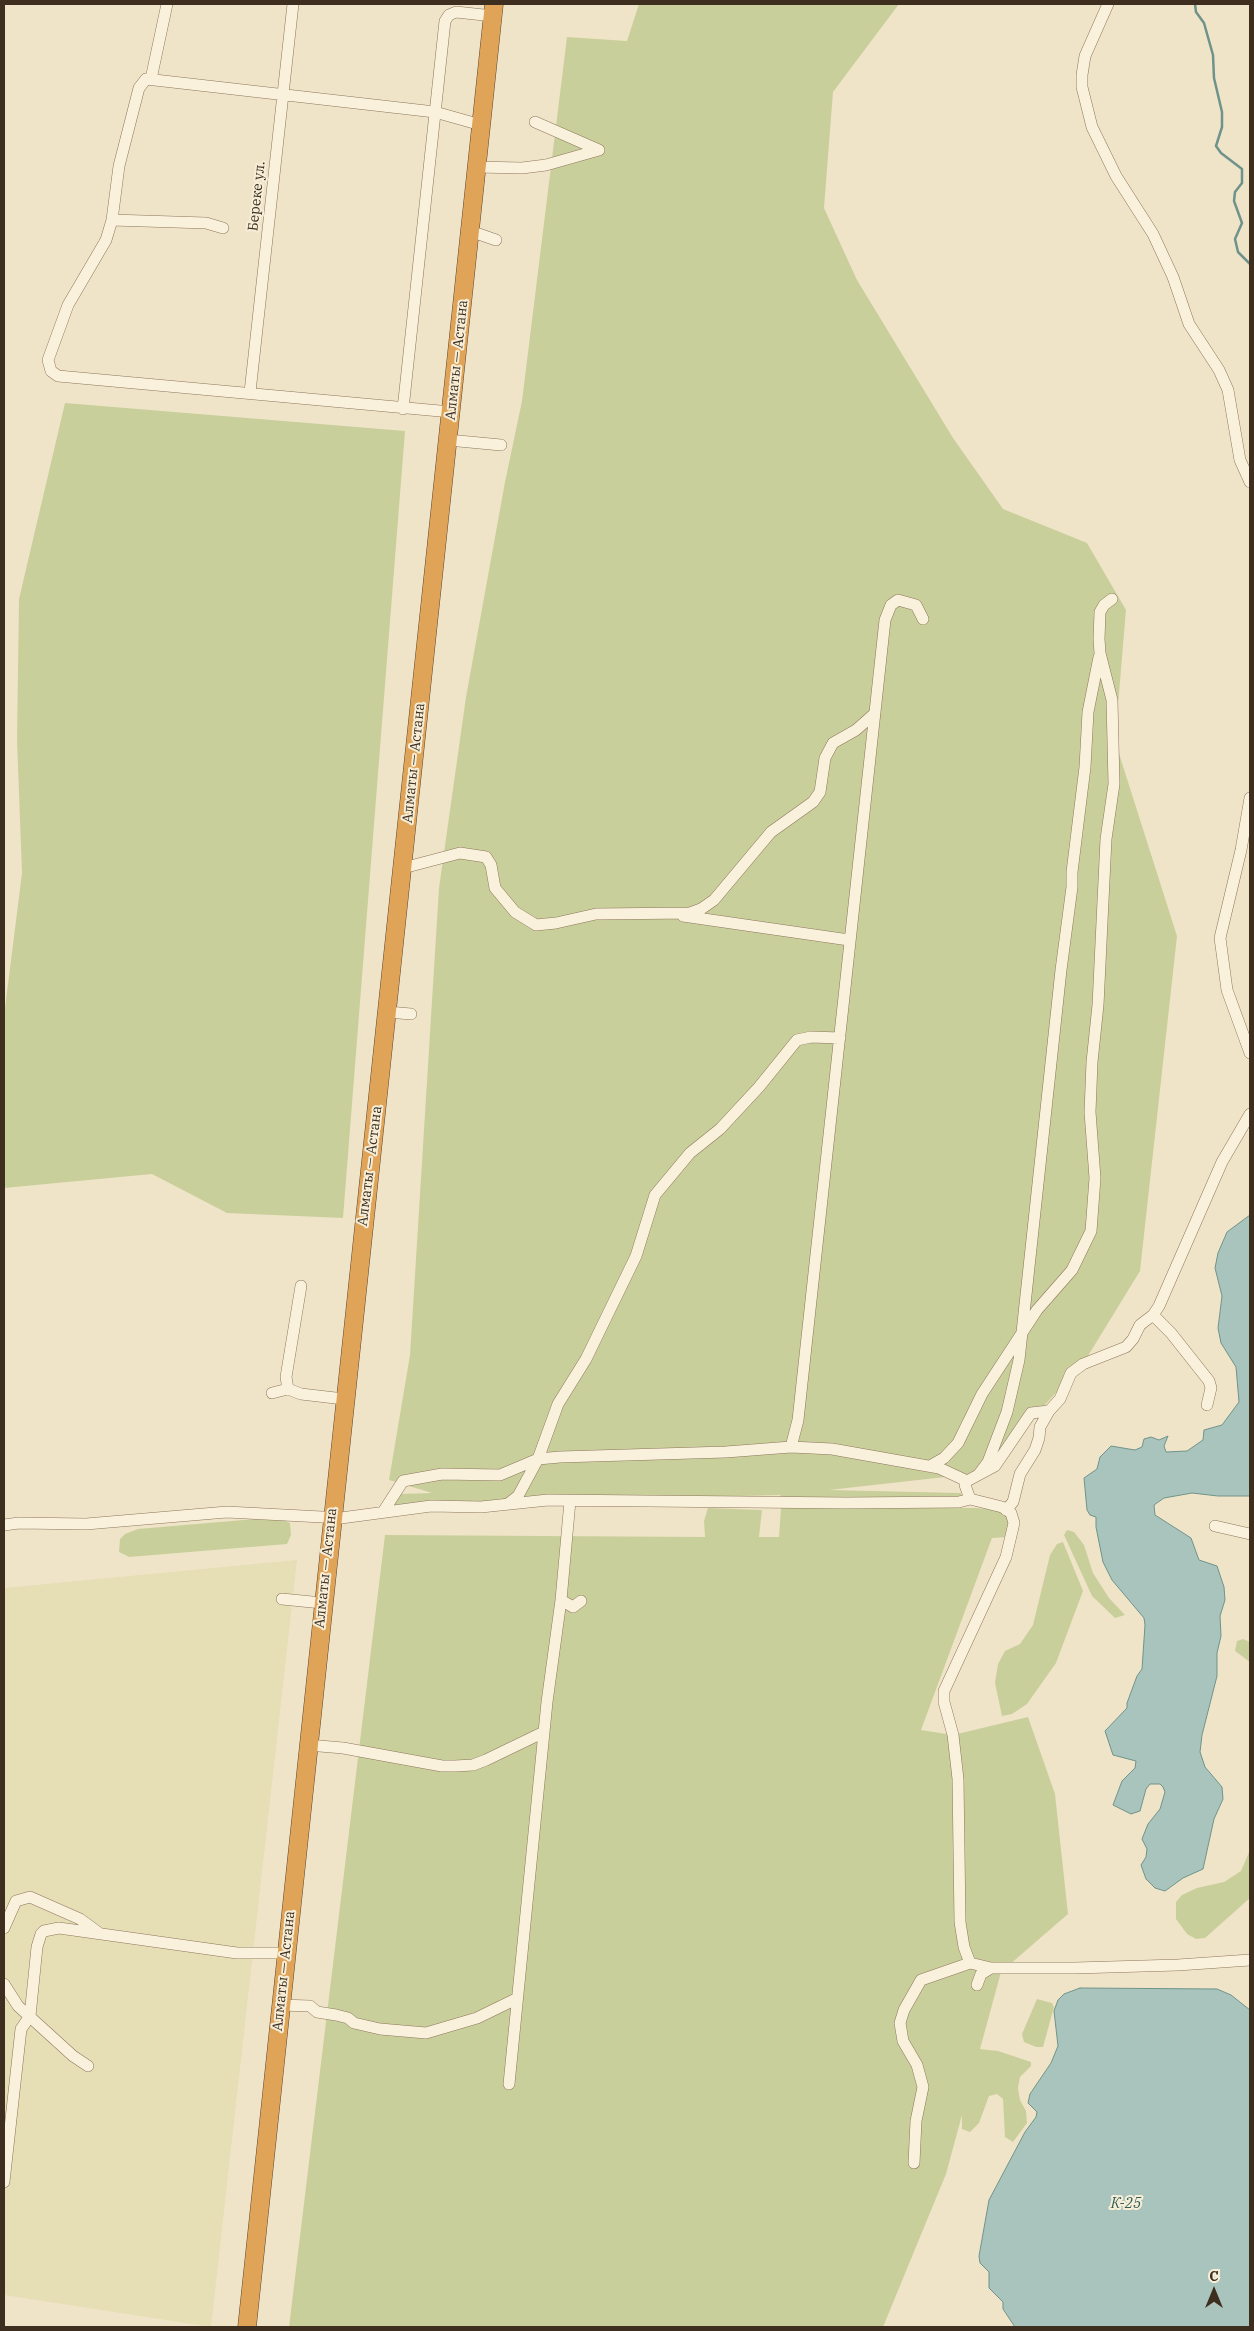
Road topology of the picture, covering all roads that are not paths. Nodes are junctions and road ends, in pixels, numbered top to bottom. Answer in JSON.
{"nodes":[{"id":1,"x":167,"y":4,"type":"edge"},
{"id":2,"x":293,"y":4,"type":"edge"},
{"id":3,"x":1108,"y":4,"type":"edge"},
{"id":4,"x":493,"y":10,"type":"edge"},
{"id":5,"x":151,"y":79,"type":"junction"},
{"id":6,"x":283,"y":94,"type":"junction"},
{"id":7,"x":435,"y":112,"type":"junction"},
{"id":8,"x":535,"y":122,"type":"dead end"},
{"id":9,"x":481,"y":125,"type":"junction"},
{"id":10,"x":476,"y":167,"type":"junction"},
{"id":11,"x":112,"y":220,"type":"junction"},
{"id":12,"x":223,"y":228,"type":"dead end"},
{"id":13,"x":470,"y":231,"type":"junction"},
{"id":14,"x":496,"y":240,"type":"dead end"},
{"id":15,"x":250,"y":392,"type":"junction"},
{"id":16,"x":403,"y":409,"type":"junction"},
{"id":17,"x":451,"y":412,"type":"junction"},
{"id":18,"x":448,"y":440,"type":"junction"},
{"id":19,"x":500,"y":444,"type":"dead end"},
{"id":20,"x":1250,"y":482,"type":"edge"},
{"id":21,"x":1112,"y":599,"type":"dead end"},
{"id":22,"x":923,"y":619,"type":"dead end"},
{"id":23,"x":1100,"y":653,"type":"junction"},
{"id":24,"x":874,"y":714,"type":"junction"},
{"id":25,"x":1250,"y":798,"type":"edge"},
{"id":26,"x":403,"y":868,"type":"junction"},
{"id":27,"x":677,"y":914,"type":"junction"},
{"id":28,"x":849,"y":940,"type":"junction"},
{"id":29,"x":388,"y":1012,"type":"junction"},
{"id":30,"x":411,"y":1014,"type":"dead end"},
{"id":31,"x":840,"y":1038,"type":"junction"},
{"id":32,"x":1250,"y":1053,"type":"edge"},
{"id":33,"x":1250,"y":1114,"type":"edge"},
{"id":34,"x":301,"y":1286,"type":"dead end"},
{"id":35,"x":1153,"y":1315,"type":"junction"},
{"id":36,"x":1022,"y":1331,"type":"junction"},
{"id":37,"x":288,"y":1389,"type":"junction"},
{"id":38,"x":272,"y":1393,"type":"dead end"},
{"id":39,"x":344,"y":1399,"type":"junction"},
{"id":40,"x":1207,"y":1405,"type":"dead end"},
{"id":41,"x":1048,"y":1411,"type":"junction"},
{"id":42,"x":791,"y":1447,"type":"junction"},
{"id":43,"x":538,"y":1459,"type":"junction"},
{"id":44,"x":930,"y":1466,"type":"junction"},
{"id":45,"x":978,"y":1474,"type":"junction"},
{"id":46,"x":967,"y":1481,"type":"junction"},
{"id":47,"x":970,"y":1498,"type":"junction"},
{"id":48,"x":570,"y":1501,"type":"junction"},
{"id":49,"x":509,"y":1504,"type":"junction"},
{"id":50,"x":1006,"y":1510,"type":"junction"},
{"id":51,"x":383,"y":1512,"type":"junction"},
{"id":52,"x":331,"y":1518,"type":"junction"},
{"id":53,"x":4,"y":1525,"type":"edge"},
{"id":54,"x":1215,"y":1526,"type":"dead end"},
{"id":55,"x":1250,"y":1534,"type":"edge"},
{"id":56,"x":282,"y":1599,"type":"dead end"},
{"id":57,"x":561,"y":1600,"type":"junction"},
{"id":58,"x":581,"y":1601,"type":"dead end"},
{"id":59,"x":322,"y":1604,"type":"junction"},
{"id":60,"x":544,"y":1732,"type":"junction"},
{"id":61,"x":308,"y":1744,"type":"junction"},
{"id":62,"x":4,"y":1924,"type":"edge"},
{"id":63,"x":99,"y":1933,"type":"junction"},
{"id":64,"x":286,"y":1953,"type":"junction"},
{"id":65,"x":1250,"y":1960,"type":"edge"},
{"id":66,"x":970,"y":1963,"type":"junction"},
{"id":67,"x":991,"y":1968,"type":"junction"},
{"id":68,"x":4,"y":1984,"type":"edge"},
{"id":69,"x":977,"y":1985,"type":"dead end"},
{"id":70,"x":516,"y":1999,"type":"junction"},
{"id":71,"x":280,"y":2005,"type":"junction"},
{"id":72,"x":30,"y":2016,"type":"junction"},
{"id":73,"x":88,"y":2066,"type":"dead end"},
{"id":74,"x":508,"y":2084,"type":"dead end"},
{"id":75,"x":914,"y":2163,"type":"dead end"},
{"id":76,"x":4,"y":2182,"type":"edge"},
{"id":77,"x":247,"y":2327,"type":"edge"}],
"edges":[{"from":1,"to":5,"type":"street"},
{"from":2,"to":6,"type":"street","name":"Береке ул."},
{"from":3,"to":20,"type":"street"},
{"from":4,"to":7,"type":"street"},
{"from":4,"to":9,"type":"highway","name":"Алматы — Астана"},
{"from":5,"to":6,"type":"street"},
{"from":5,"to":11,"type":"street"},
{"from":6,"to":7,"type":"street"},
{"from":6,"to":15,"type":"street","name":"Береке ул."},
{"from":7,"to":9,"type":"street"},
{"from":7,"to":16,"type":"street"},
{"from":8,"to":10,"type":"street"},
{"from":9,"to":10,"type":"highway","name":"Алматы — Астана"},
{"from":10,"to":13,"type":"highway","name":"Алматы — Астана"},
{"from":11,"to":12,"type":"street"},
{"from":11,"to":15,"type":"street"},
{"from":13,"to":14,"type":"street"},
{"from":13,"to":17,"type":"highway","name":"Алматы — Астана"},
{"from":15,"to":16,"type":"street"},
{"from":16,"to":17,"type":"street"},
{"from":17,"to":18,"type":"highway","name":"Алматы — Астана"},
{"from":18,"to":19,"type":"street"},
{"from":18,"to":26,"type":"highway","name":"Алматы — Астана"},
{"from":21,"to":23,"type":"street"},
{"from":22,"to":24,"type":"street"},
{"from":23,"to":36,"type":"street"},
{"from":23,"to":36,"type":"street"},
{"from":24,"to":27,"type":"street"},
{"from":24,"to":28,"type":"street"},
{"from":25,"to":32,"type":"street"},
{"from":26,"to":27,"type":"street"},
{"from":26,"to":29,"type":"highway","name":"Алматы — Астана"},
{"from":27,"to":28,"type":"street"},
{"from":28,"to":31,"type":"street"},
{"from":29,"to":30,"type":"street"},
{"from":29,"to":39,"type":"highway","name":"Алматы — Астана"},
{"from":31,"to":42,"type":"street"},
{"from":31,"to":43,"type":"street"},
{"from":33,"to":35,"type":"street"},
{"from":34,"to":37,"type":"street"},
{"from":35,"to":40,"type":"street"},
{"from":35,"to":41,"type":"street"},
{"from":36,"to":44,"type":"street"},
{"from":36,"to":45,"type":"street"},
{"from":37,"to":38,"type":"street"},
{"from":37,"to":39,"type":"street"},
{"from":39,"to":52,"type":"highway","name":"Алматы — Астана"},
{"from":41,"to":45,"type":"street"},
{"from":41,"to":50,"type":"street"},
{"from":42,"to":43,"type":"street"},
{"from":42,"to":44,"type":"street"},
{"from":43,"to":49,"type":"street"},
{"from":43,"to":51,"type":"street"},
{"from":44,"to":46,"type":"street"},
{"from":45,"to":46,"type":"street"},
{"from":46,"to":47,"type":"street"},
{"from":47,"to":48,"type":"street"},
{"from":47,"to":50,"type":"street"},
{"from":48,"to":49,"type":"street"},
{"from":48,"to":57,"type":"street"},
{"from":49,"to":51,"type":"street"},
{"from":50,"to":66,"type":"street"},
{"from":51,"to":52,"type":"street"},
{"from":52,"to":53,"type":"street"},
{"from":52,"to":59,"type":"highway","name":"Алматы — Астана"},
{"from":54,"to":55,"type":"street"},
{"from":56,"to":59,"type":"street"},
{"from":57,"to":58,"type":"street"},
{"from":57,"to":60,"type":"street"},
{"from":59,"to":61,"type":"highway","name":"Алматы — Астана"},
{"from":60,"to":61,"type":"street"},
{"from":60,"to":70,"type":"street"},
{"from":61,"to":64,"type":"highway","name":"Алматы — Астана"},
{"from":62,"to":63,"type":"street"},
{"from":63,"to":64,"type":"street"},
{"from":63,"to":72,"type":"street"},
{"from":64,"to":71,"type":"highway","name":"Алматы — Астана"},
{"from":65,"to":67,"type":"street"},
{"from":66,"to":67,"type":"street"},
{"from":66,"to":75,"type":"street"},
{"from":67,"to":69,"type":"street"},
{"from":68,"to":72,"type":"street"},
{"from":70,"to":71,"type":"street"},
{"from":70,"to":74,"type":"street"},
{"from":71,"to":77,"type":"highway","name":"Алматы — Астана"},
{"from":72,"to":73,"type":"street"},
{"from":72,"to":76,"type":"street"}]}
